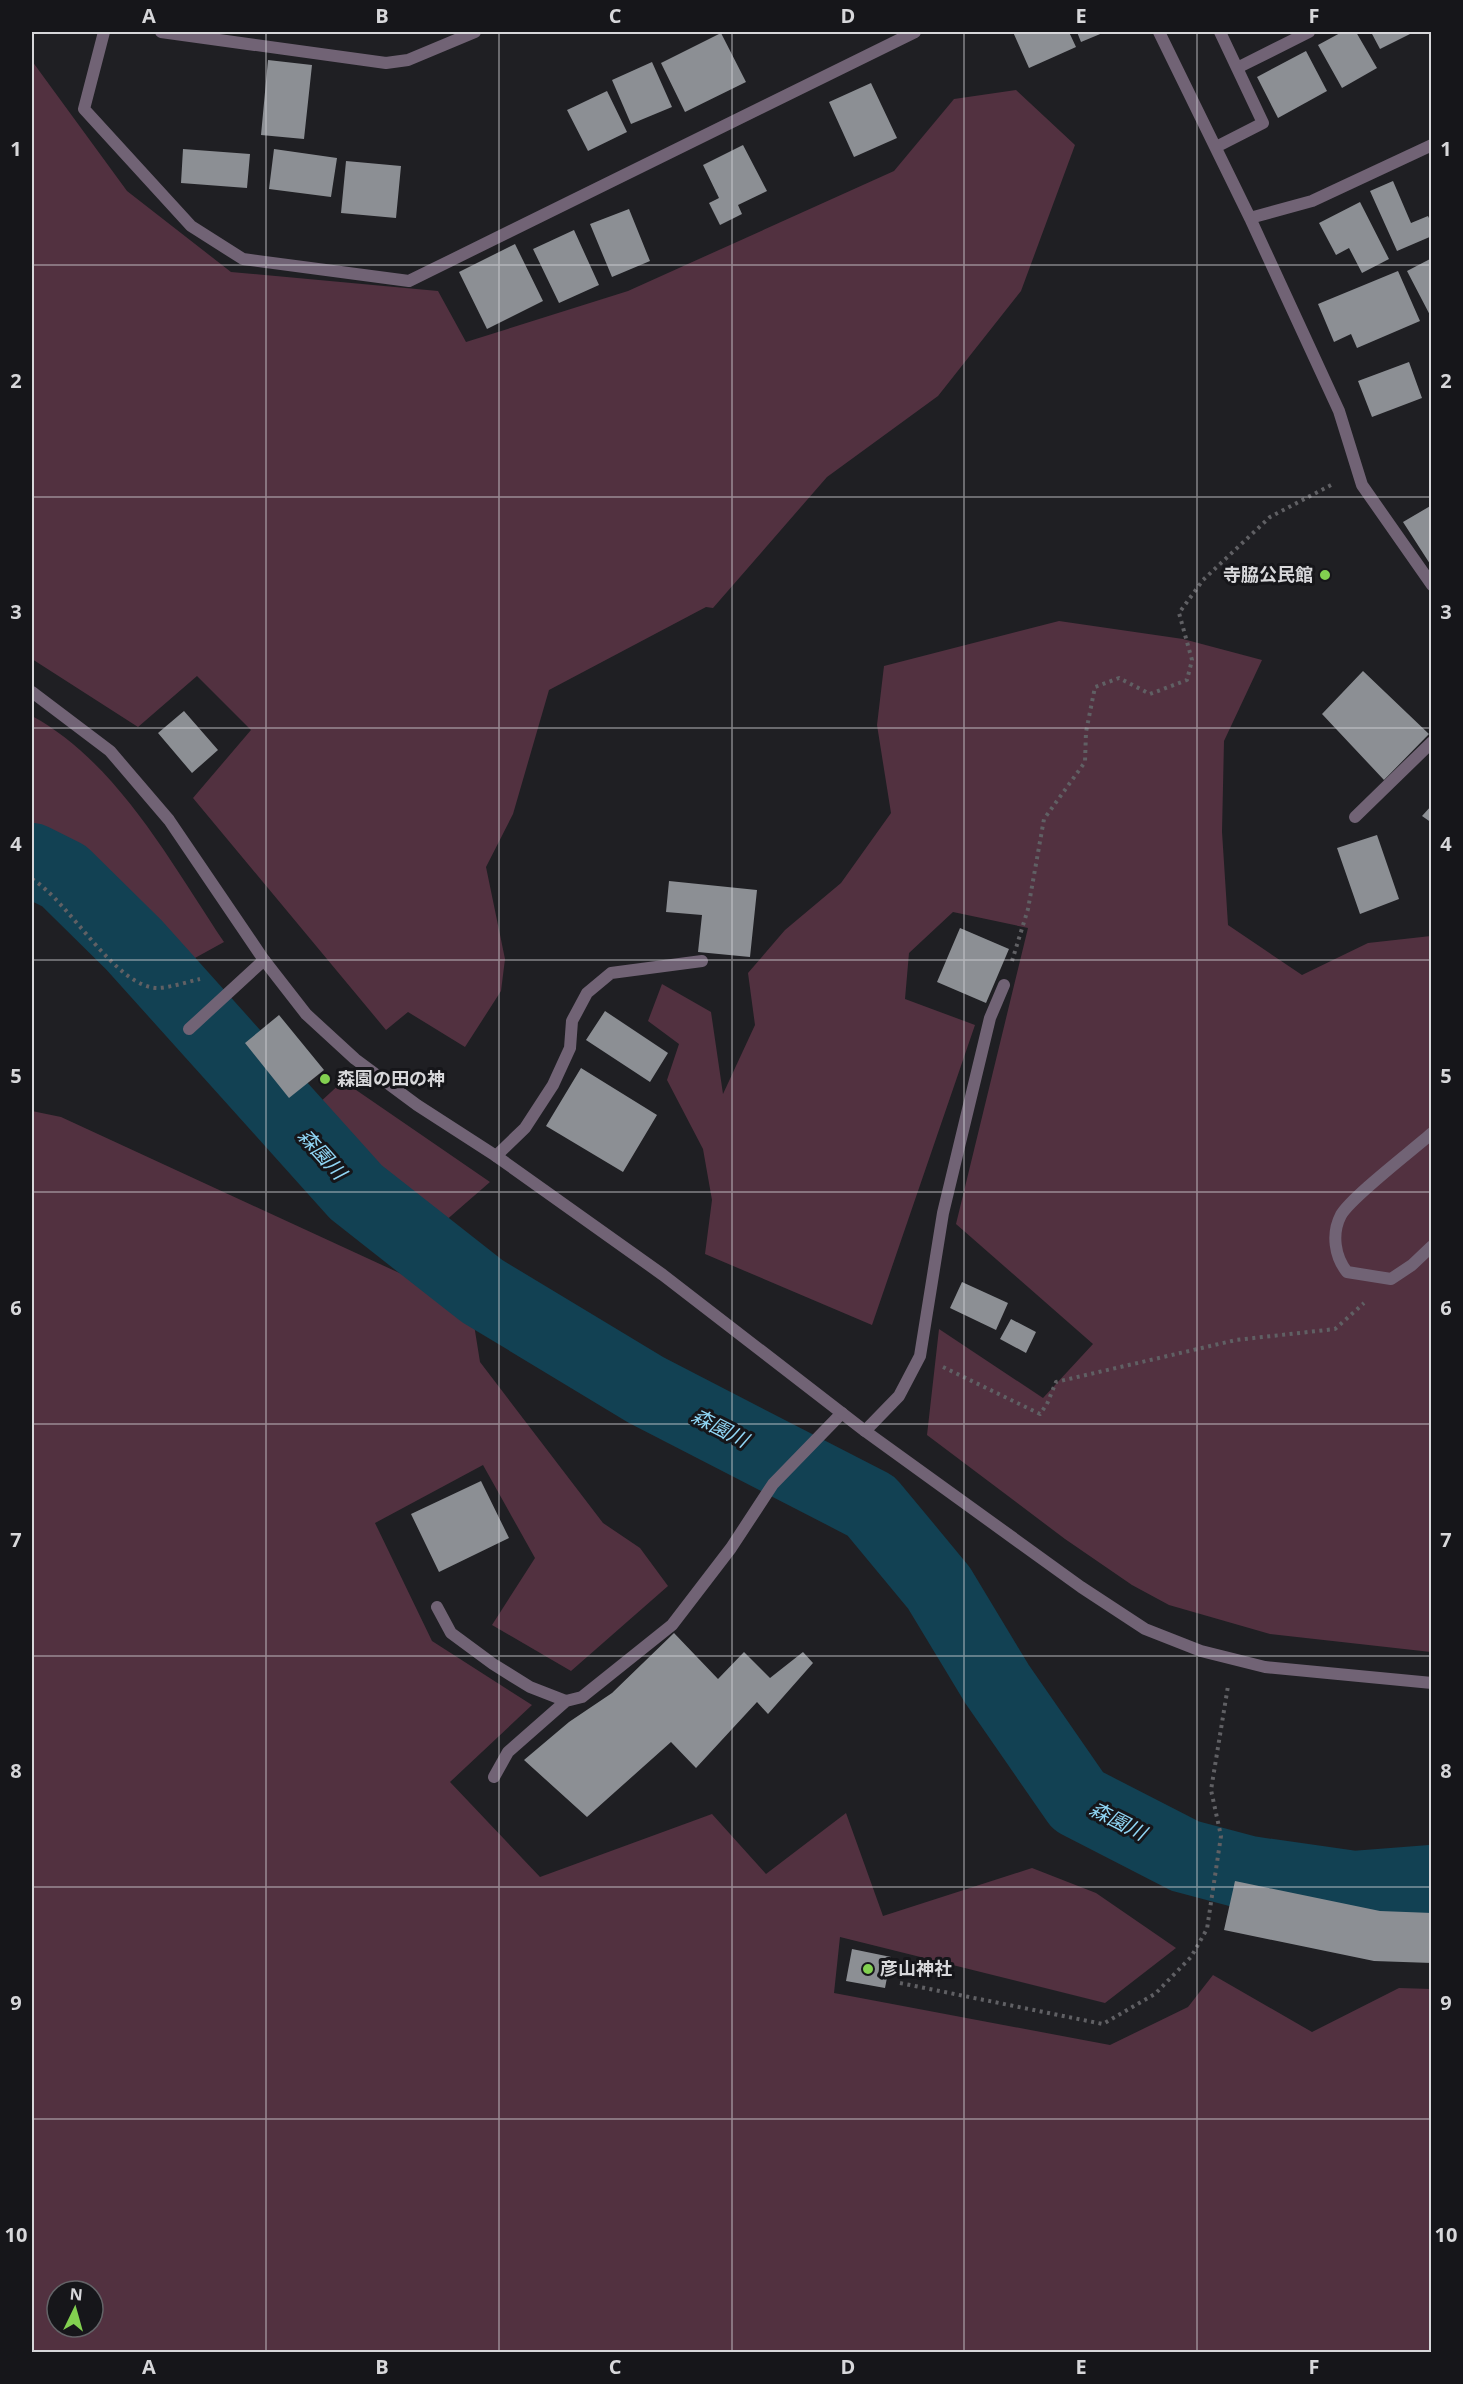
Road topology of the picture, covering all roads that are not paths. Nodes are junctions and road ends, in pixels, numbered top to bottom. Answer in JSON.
{"nodes":[{"id":1,"x":104,"y":32,"type":"edge"},
{"id":2,"x":161,"y":32,"type":"edge"},
{"id":3,"x":475,"y":32,"type":"edge"},
{"id":4,"x":915,"y":32,"type":"edge"},
{"id":5,"x":1159,"y":32,"type":"edge"},
{"id":6,"x":1220,"y":32,"type":"edge"},
{"id":7,"x":1309,"y":32,"type":"edge"},
{"id":8,"x":1237,"y":68,"type":"junction"},
{"id":9,"x":1431,"y":145,"type":"edge"},
{"id":10,"x":1216,"y":147,"type":"junction"},
{"id":11,"x":1250,"y":218,"type":"junction"},
{"id":12,"x":1431,"y":585,"type":"edge"},
{"id":13,"x":32,"y":692,"type":"edge"},
{"id":14,"x":1431,"y":742,"type":"edge"},
{"id":15,"x":1355,"y":817,"type":"dead end"},
{"id":16,"x":264,"y":960,"type":"junction"},
{"id":17,"x":702,"y":961,"type":"dead end"},
{"id":18,"x":1004,"y":985,"type":"road end"},
{"id":19,"x":189,"y":1029,"type":"dead end"},
{"id":20,"x":1431,"y":1133,"type":"edge"},
{"id":21,"x":496,"y":1156,"type":"junction"},
{"id":22,"x":1431,"y":1246,"type":"edge"},
{"id":23,"x":842,"y":1413,"type":"junction"},
{"id":24,"x":865,"y":1431,"type":"junction"},
{"id":25,"x":437,"y":1607,"type":"dead end"},
{"id":26,"x":1431,"y":1683,"type":"edge"},
{"id":27,"x":566,"y":1701,"type":"junction"},
{"id":28,"x":494,"y":1777,"type":"dead end"}],
"edges":[{"from":1,"to":4,"type":"street"},
{"from":2,"to":3,"type":"street"},
{"from":5,"to":10,"type":"street"},
{"from":6,"to":8,"type":"street"},
{"from":7,"to":8,"type":"street"},
{"from":8,"to":10,"type":"street"},
{"from":9,"to":11,"type":"street"},
{"from":10,"to":11,"type":"street"},
{"from":11,"to":12,"type":"street"},
{"from":13,"to":16,"type":"street"},
{"from":14,"to":15,"type":"street"},
{"from":16,"to":19,"type":"street"},
{"from":16,"to":21,"type":"street"},
{"from":17,"to":21,"type":"street"},
{"from":18,"to":24,"type":"street"},
{"from":20,"to":22,"type":"street"},
{"from":21,"to":23,"type":"street"},
{"from":23,"to":24,"type":"street"},
{"from":23,"to":27,"type":"street"},
{"from":24,"to":26,"type":"street"},
{"from":25,"to":27,"type":"street"},
{"from":27,"to":28,"type":"street"}]}
